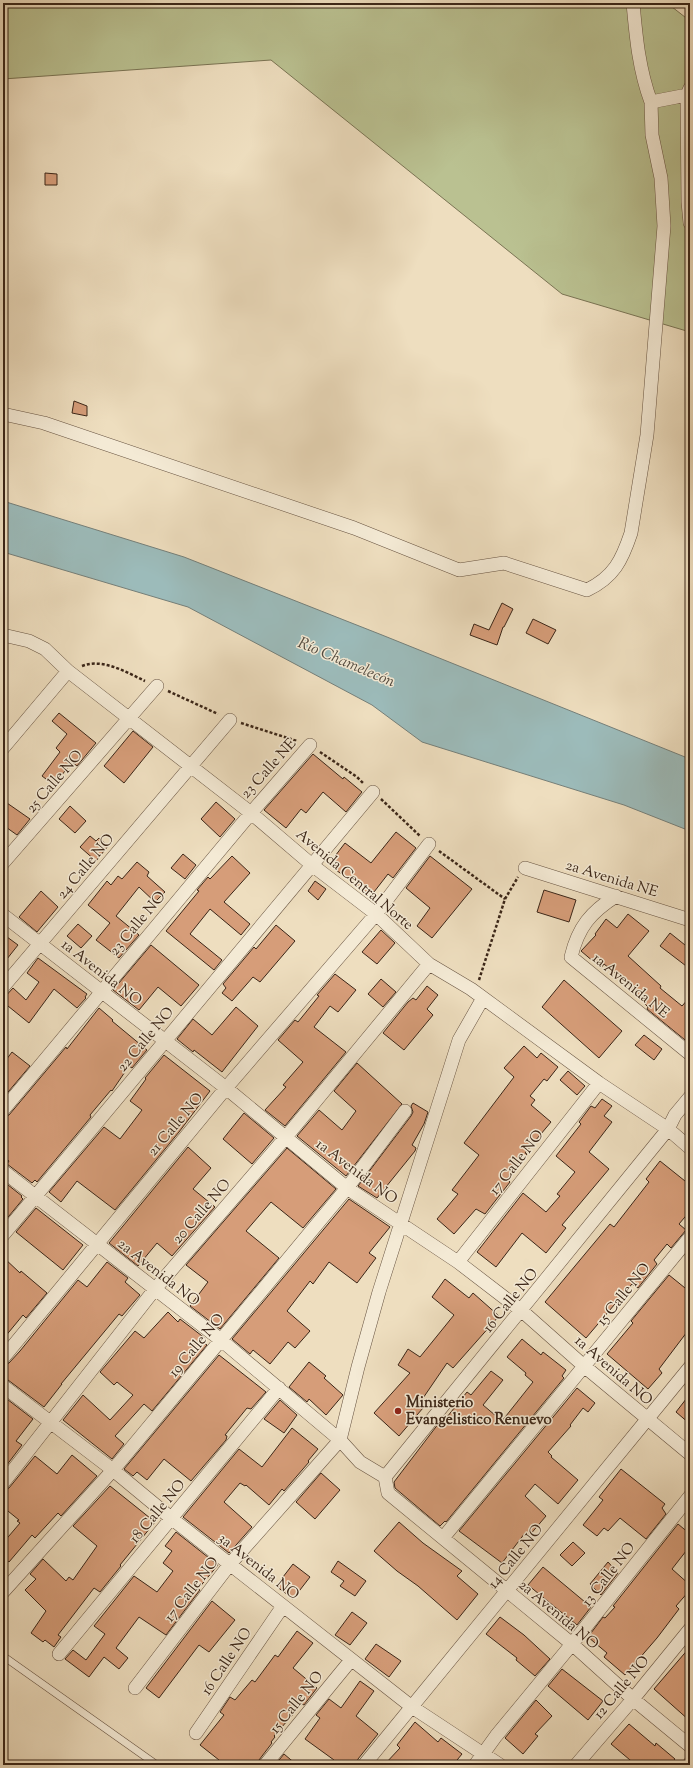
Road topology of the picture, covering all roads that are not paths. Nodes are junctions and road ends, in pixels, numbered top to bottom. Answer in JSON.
{"nodes":[{"id":1,"x":633,"y":3,"type":"edge"},
{"id":2,"x":689,"y":91,"type":"edge"},
{"id":3,"x":651,"y":102,"type":"junction"},
{"id":4,"x":690,"y":223,"type":"edge"},
{"id":5,"x":3,"y":414,"type":"edge"},
{"id":6,"x":3,"y":635,"type":"edge"},
{"id":7,"x":68,"y":671,"type":"junction"},
{"id":8,"x":157,"y":686,"type":"dead end"},
{"id":9,"x":130,"y":719,"type":"junction"},
{"id":10,"x":230,"y":720,"type":"dead end"},
{"id":11,"x":310,"y":746,"type":"dead end"},
{"id":12,"x":3,"y":748,"type":"edge"},
{"id":13,"x":190,"y":766,"type":"junction"},
{"id":14,"x":373,"y":792,"type":"dead end"},
{"id":15,"x":251,"y":813,"type":"junction"},
{"id":16,"x":429,"y":844,"type":"dead end"},
{"id":17,"x":3,"y":863,"type":"edge"},
{"id":18,"x":312,"y":864,"type":"junction"},
{"id":19,"x":525,"y":868,"type":"road end"},
{"id":20,"x":616,"y":896,"type":"junction"},
{"id":21,"x":376,"y":914,"type":"junction"},
{"id":22,"x":3,"y":916,"type":"edge"},
{"id":23,"x":690,"y":920,"type":"edge"},
{"id":24,"x":40,"y":944,"type":"junction"},
{"id":25,"x":429,"y":964,"type":"junction"},
{"id":26,"x":3,"y":987,"type":"edge"},
{"id":27,"x":102,"y":992,"type":"junction"},
{"id":28,"x":479,"y":995,"type":"junction"},
{"id":29,"x":165,"y":1040,"type":"junction"},
{"id":30,"x":690,"y":1054,"type":"edge"},
{"id":31,"x":599,"y":1083,"type":"junction"},
{"id":32,"x":226,"y":1088,"type":"junction"},
{"id":33,"x":690,"y":1097,"type":"edge"},
{"id":34,"x":3,"y":1110,"type":"edge"},
{"id":35,"x":405,"y":1111,"type":"dead end"},
{"id":36,"x":668,"y":1129,"type":"junction"},
{"id":37,"x":286,"y":1137,"type":"junction"},
{"id":38,"x":690,"y":1148,"type":"edge"},
{"id":39,"x":3,"y":1171,"type":"edge"},
{"id":40,"x":347,"y":1188,"type":"junction"},
{"id":41,"x":36,"y":1196,"type":"junction"},
{"id":42,"x":401,"y":1224,"type":"junction"},
{"id":43,"x":3,"y":1235,"type":"edge"},
{"id":44,"x":690,"y":1237,"type":"edge"},
{"id":45,"x":97,"y":1244,"type":"junction"},
{"id":46,"x":458,"y":1262,"type":"junction"},
{"id":47,"x":156,"y":1289,"type":"junction"},
{"id":48,"x":522,"y":1311,"type":"junction"},
{"id":49,"x":221,"y":1340,"type":"junction"},
{"id":50,"x":3,"y":1358,"type":"edge"},
{"id":51,"x":584,"y":1366,"type":"junction"},
{"id":52,"x":690,"y":1367,"type":"edge"},
{"id":53,"x":3,"y":1386,"type":"edge"},
{"id":54,"x":279,"y":1388,"type":"junction"},
{"id":55,"x":647,"y":1419,"type":"junction"},
{"id":56,"x":50,"y":1422,"type":"junction"},
{"id":57,"x":340,"y":1440,"type":"junction"},
{"id":58,"x":690,"y":1454,"type":"edge"},
{"id":59,"x":113,"y":1470,"type":"junction"},
{"id":60,"x":385,"y":1477,"type":"junction"},
{"id":61,"x":3,"y":1483,"type":"edge"},
{"id":62,"x":690,"y":1496,"type":"edge"},
{"id":63,"x":171,"y":1518,"type":"junction"},
{"id":64,"x":443,"y":1538,"type":"junction"},
{"id":65,"x":230,"y":1564,"type":"junction"},
{"id":66,"x":506,"y":1591,"type":"junction"},
{"id":67,"x":3,"y":1592,"type":"edge"},
{"id":68,"x":283,"y":1606,"type":"junction"},
{"id":69,"x":690,"y":1629,"type":"edge"},
{"id":70,"x":572,"y":1644,"type":"junction"},
{"id":71,"x":59,"y":1654,"type":"dead end"},
{"id":72,"x":3,"y":1656,"type":"edge"},
{"id":73,"x":351,"y":1660,"type":"junction"},
{"id":74,"x":135,"y":1688,"type":"dead end"},
{"id":75,"x":633,"y":1699,"type":"junction"},
{"id":76,"x":412,"y":1707,"type":"junction"},
{"id":77,"x":196,"y":1733,"type":"dead end"},
{"id":78,"x":690,"y":1746,"type":"edge"},
{"id":79,"x":483,"y":1754,"type":"junction"},
{"id":80,"x":157,"y":1765,"type":"edge"},
{"id":81,"x":265,"y":1765,"type":"edge"},
{"id":82,"x":364,"y":1765,"type":"edge"},
{"id":83,"x":475,"y":1765,"type":"edge"},
{"id":84,"x":500,"y":1765,"type":"edge"},
{"id":85,"x":576,"y":1765,"type":"edge"}],
"edges":[{"from":1,"to":3,"type":"street"},
{"from":2,"to":3,"type":"street"},
{"from":2,"to":4,"type":"street"},
{"from":3,"to":5,"type":"street"},
{"from":6,"to":7,"type":"street","name":"Avenida Central Norte"},
{"from":7,"to":9,"type":"street","name":"Avenida Central Norte"},
{"from":7,"to":12,"type":"street"},
{"from":8,"to":9,"type":"street","name":"25 Calle NO"},
{"from":9,"to":13,"type":"street","name":"Avenida Central Norte"},
{"from":9,"to":17,"type":"street","name":"25 Calle NO"},
{"from":10,"to":13,"type":"street","name":"24 Calle NO"},
{"from":11,"to":15,"type":"street","name":"23 Calle NE"},
{"from":13,"to":15,"type":"street","name":"Avenida Central Norte"},
{"from":13,"to":24,"type":"street","name":"24 Calle NO"},
{"from":14,"to":18,"type":"street","name":"22 Calle NO"},
{"from":15,"to":18,"type":"street","name":"Avenida Central Norte"},
{"from":15,"to":27,"type":"street","name":"23 Calle NO"},
{"from":16,"to":21,"type":"street","name":"21 Calle NO"},
{"from":18,"to":21,"type":"street","name":"Avenida Central Norte"},
{"from":18,"to":29,"type":"street","name":"22 Calle NO"},
{"from":19,"to":20,"type":"street","name":"2a Avenida NE"},
{"from":20,"to":23,"type":"street","name":"2a Avenida NE"},
{"from":20,"to":30,"type":"street","name":"1a Avenida NE"},
{"from":21,"to":25,"type":"street","name":"Avenida Central Norte"},
{"from":21,"to":32,"type":"street","name":"21 Calle NO"},
{"from":22,"to":24,"type":"street","name":"1a Avenida NO"},
{"from":24,"to":26,"type":"street","name":"24 Calle NO"},
{"from":24,"to":27,"type":"street","name":"1a Avenida NO"},
{"from":25,"to":28,"type":"street","name":"Avenida Central Norte"},
{"from":25,"to":37,"type":"street","name":"20 Calle NO"},
{"from":27,"to":29,"type":"street","name":"1a Avenida NO"},
{"from":27,"to":34,"type":"street","name":"23 Calle NO"},
{"from":28,"to":31,"type":"street","name":"Avenida Central Norte"},
{"from":28,"to":42,"type":"street"},
{"from":29,"to":32,"type":"street","name":"1a Avenida NO"},
{"from":29,"to":41,"type":"street","name":"22 Calle NO"},
{"from":31,"to":36,"type":"street","name":"Avenida Central Norte"},
{"from":31,"to":46,"type":"street","name":"17 Calle NO"},
{"from":32,"to":37,"type":"street","name":"1a Avenida NO"},
{"from":32,"to":45,"type":"street","name":"21 Calle NO"},
{"from":33,"to":36,"type":"street","name":"16 Calle NO"},
{"from":35,"to":40,"type":"street","name":"19 Calle NO"},
{"from":36,"to":38,"type":"street","name":"Avenida Central Norte"},
{"from":36,"to":48,"type":"street","name":"16 Calle NO"},
{"from":37,"to":40,"type":"street","name":"1a Avenida NO"},
{"from":37,"to":47,"type":"street","name":"20 Calle NO"},
{"from":39,"to":41,"type":"street","name":"2a Avenida NO"},
{"from":40,"to":42,"type":"street","name":"1a Avenida NO"},
{"from":40,"to":49,"type":"street","name":"19 Calle NO"},
{"from":41,"to":43,"type":"street","name":"22 Calle NO"},
{"from":41,"to":45,"type":"street","name":"2a Avenida NO"},
{"from":42,"to":46,"type":"street","name":"1a Avenida NO"},
{"from":42,"to":57,"type":"street"},
{"from":44,"to":51,"type":"street","name":"15 Calle NO"},
{"from":45,"to":47,"type":"street","name":"2a Avenida NO"},
{"from":45,"to":50,"type":"street","name":"21 Calle NO"},
{"from":46,"to":48,"type":"street","name":"1a Avenida NO"},
{"from":47,"to":49,"type":"street","name":"2a Avenida NO"},
{"from":47,"to":56,"type":"street","name":"20 Calle NO"},
{"from":48,"to":51,"type":"street","name":"1a Avenida NO"},
{"from":48,"to":60,"type":"street","name":"16 Calle NO"},
{"from":49,"to":54,"type":"street","name":"2a Avenida NO"},
{"from":49,"to":59,"type":"street","name":"19 Calle NO"},
{"from":51,"to":55,"type":"street","name":"1a Avenida NO"},
{"from":51,"to":64,"type":"street","name":"15 Calle NO"},
{"from":52,"to":55,"type":"street","name":"14 Calle NO"},
{"from":53,"to":56,"type":"street","name":"3a Avenida NO"},
{"from":54,"to":57,"type":"street","name":"2a Avenida NO"},
{"from":54,"to":63,"type":"street","name":"18 Calle NO"},
{"from":55,"to":58,"type":"street","name":"1a Avenida NO"},
{"from":55,"to":66,"type":"street","name":"14 Calle NO"},
{"from":56,"to":59,"type":"street","name":"3a Avenida NO"},
{"from":56,"to":61,"type":"street","name":"20 Calle NO"},
{"from":57,"to":60,"type":"street","name":"2a Avenida NO"},
{"from":57,"to":65,"type":"street","name":"17 Calle NO"},
{"from":59,"to":63,"type":"street","name":"3a Avenida NO"},
{"from":59,"to":67,"type":"street","name":"19 Calle NO"},
{"from":60,"to":64,"type":"street","name":"2a Avenida NO"},
{"from":62,"to":70,"type":"street","name":"13 Calle NO"},
{"from":63,"to":65,"type":"street","name":"3a Avenida NO"},
{"from":63,"to":71,"type":"street","name":"18 Calle NO"},
{"from":64,"to":66,"type":"street","name":"2a Avenida NO"},
{"from":65,"to":68,"type":"street","name":"3a Avenida NO"},
{"from":65,"to":74,"type":"street","name":"17 Calle NO"},
{"from":66,"to":70,"type":"street","name":"2a Avenida NO"},
{"from":66,"to":76,"type":"street","name":"14 Calle NO"},
{"from":68,"to":73,"type":"street","name":"3a Avenida NO"},
{"from":68,"to":77,"type":"street","name":"16 Calle NO"},
{"from":69,"to":75,"type":"street","name":"12 Calle NO"},
{"from":70,"to":75,"type":"street","name":"2a Avenida NO"},
{"from":70,"to":79,"type":"street","name":"13 Calle NO"},
{"from":72,"to":80,"type":"lane"},
{"from":73,"to":76,"type":"street","name":"3a Avenida NO"},
{"from":73,"to":81,"type":"street","name":"15 Calle NO"},
{"from":75,"to":78,"type":"street","name":"2a Avenida NO"},
{"from":75,"to":85,"type":"street","name":"12 Calle NO"},
{"from":76,"to":79,"type":"street","name":"3a Avenida NO"},
{"from":76,"to":82,"type":"street","name":"14 Calle NO"},
{"from":79,"to":83,"type":"street","name":"13 Calle NO"},
{"from":79,"to":84,"type":"street","name":"3a Avenida NO"}]}
